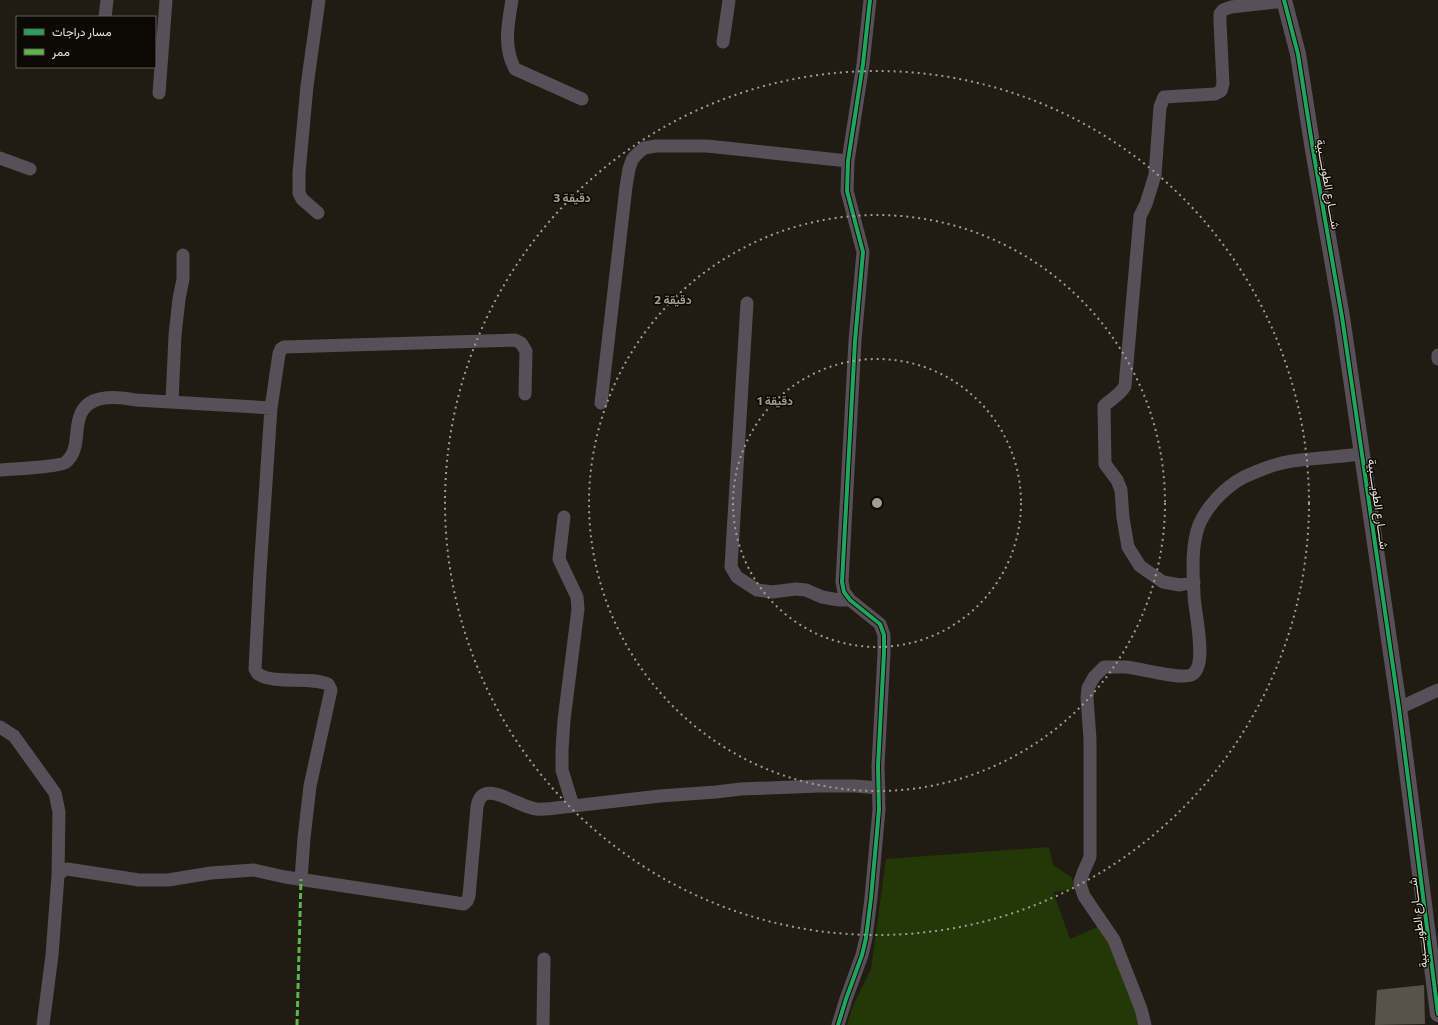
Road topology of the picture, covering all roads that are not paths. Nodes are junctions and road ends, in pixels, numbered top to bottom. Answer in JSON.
{"nodes":[{"id":1,"x":107,"y":0,"type":"edge"},
{"id":2,"x":166,"y":0,"type":"edge"},
{"id":3,"x":319,"y":0,"type":"edge"},
{"id":4,"x":512,"y":0,"type":"edge"},
{"id":5,"x":729,"y":0,"type":"edge"},
{"id":6,"x":870,"y":0,"type":"edge"},
{"id":7,"x":1284,"y":0,"type":"edge"},
{"id":8,"x":105,"y":16,"type":"edge"},
{"id":9,"x":723,"y":42,"type":"dead end"},
{"id":10,"x":159,"y":93,"type":"dead end"},
{"id":11,"x":582,"y":99,"type":"dead end"},
{"id":12,"x":0,"y":158,"type":"edge"},
{"id":13,"x":848,"y":161,"type":"junction"},
{"id":14,"x":30,"y":169,"type":"dead end"},
{"id":15,"x":318,"y":213,"type":"dead end"},
{"id":16,"x":184,"y":255,"type":"dead end"},
{"id":17,"x":747,"y":303,"type":"dead end"},
{"id":18,"x":1438,"y":354,"type":"edge"},
{"id":19,"x":1438,"y":359,"type":"edge"},
{"id":20,"x":525,"y":394,"type":"dead end"},
{"id":21,"x":172,"y":402,"type":"junction"},
{"id":22,"x":601,"y":403,"type":"dead end"},
{"id":23,"x":271,"y":408,"type":"junction"},
{"id":24,"x":1361,"y":454,"type":"junction"},
{"id":25,"x":0,"y":470,"type":"edge"},
{"id":26,"x":564,"y":517,"type":"dead end"},
{"id":27,"x":1194,"y":582,"type":"junction"},
{"id":28,"x":850,"y":600,"type":"junction"},
{"id":29,"x":1438,"y":690,"type":"edge"},
{"id":30,"x":1399,"y":708,"type":"junction"},
{"id":31,"x":0,"y":727,"type":"edge"},
{"id":32,"x":879,"y":788,"type":"junction"},
{"id":33,"x":573,"y":806,"type":"junction"},
{"id":34,"x":58,"y":876,"type":"junction"},
{"id":35,"x":301,"y":879,"type":"junction"},
{"id":36,"x":544,"y":959,"type":"dead end"},
{"id":37,"x":1438,"y":1014,"type":"edge"},
{"id":38,"x":43,"y":1025,"type":"edge"},
{"id":39,"x":543,"y":1025,"type":"edge"},
{"id":40,"x":838,"y":1025,"type":"edge"},
{"id":41,"x":1145,"y":1025,"type":"edge"}],
"edges":[{"from":1,"to":8,"type":"street"},
{"from":2,"to":10,"type":"street"},
{"from":3,"to":15,"type":"street"},
{"from":4,"to":11,"type":"street"},
{"from":5,"to":9,"type":"street"},
{"from":6,"to":13,"type":"street"},
{"from":7,"to":24,"type":"street","name":"شــــارع الطويــــبية"},
{"from":7,"to":27,"type":"street"},
{"from":12,"to":14,"type":"street"},
{"from":13,"to":22,"type":"street"},
{"from":13,"to":28,"type":"street"},
{"from":16,"to":21,"type":"street"},
{"from":17,"to":28,"type":"street"},
{"from":18,"to":19,"type":"street"},
{"from":20,"to":23,"type":"street"},
{"from":21,"to":23,"type":"street"},
{"from":21,"to":25,"type":"street"},
{"from":23,"to":35,"type":"street"},
{"from":24,"to":27,"type":"street"},
{"from":24,"to":30,"type":"street","name":"شــــارع الطويــــبية"},
{"from":26,"to":33,"type":"street"},
{"from":27,"to":41,"type":"street"},
{"from":28,"to":32,"type":"street"},
{"from":29,"to":30,"type":"street"},
{"from":30,"to":37,"type":"street","name":"شــــارع الطويــــبية"},
{"from":31,"to":34,"type":"street"},
{"from":32,"to":33,"type":"street"},
{"from":32,"to":40,"type":"street"},
{"from":33,"to":35,"type":"street"},
{"from":34,"to":35,"type":"street"},
{"from":34,"to":38,"type":"street"},
{"from":36,"to":39,"type":"street"}]}
